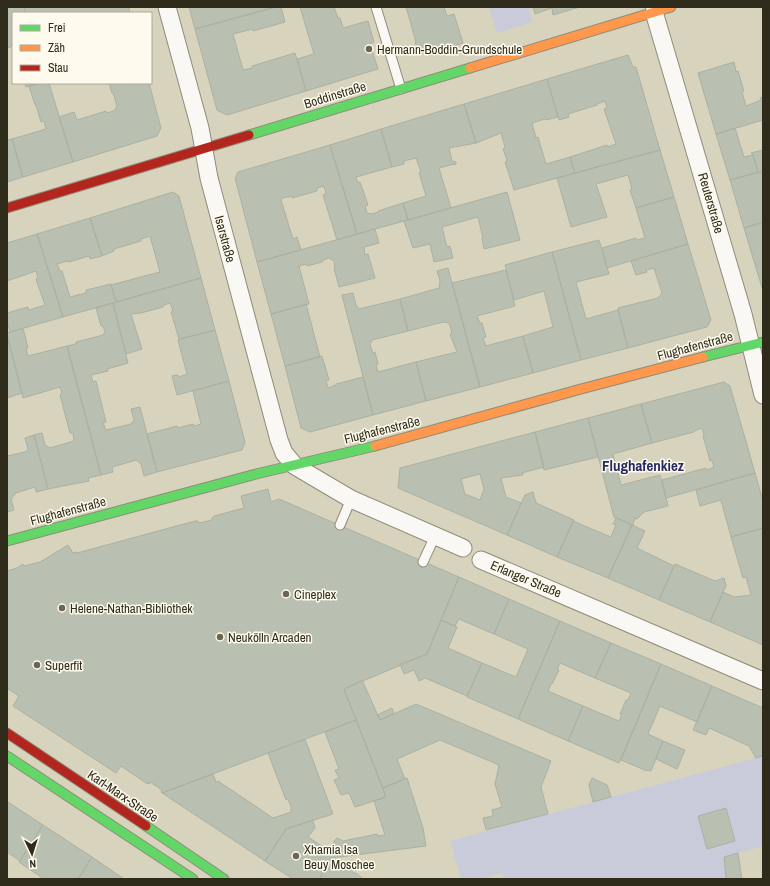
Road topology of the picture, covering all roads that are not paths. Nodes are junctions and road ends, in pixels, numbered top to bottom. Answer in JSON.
{"nodes":[{"id":1,"x":166,"y":7,"type":"edge"},
{"id":2,"x":376,"y":7,"type":"edge"},
{"id":3,"x":671,"y":7,"type":"edge"},
{"id":4,"x":654,"y":12,"type":"junction"},
{"id":5,"x":401,"y":89,"type":"junction"},
{"id":6,"x":203,"y":149,"type":"junction"},
{"id":7,"x":7,"y":208,"type":"edge"},
{"id":8,"x":757,"y":344,"type":"edge"},
{"id":9,"x":763,"y":395,"type":"edge"},
{"id":10,"x":295,"y":466,"type":"junction"},
{"id":11,"x":351,"y":499,"type":"junction"},
{"id":12,"x":340,"y":525,"type":"dead end"},
{"id":13,"x":434,"y":536,"type":"junction"},
{"id":14,"x":7,"y":541,"type":"edge"},
{"id":15,"x":423,"y":562,"type":"dead end"},
{"id":16,"x":763,"y":681,"type":"edge"},
{"id":17,"x":7,"y":733,"type":"edge"},
{"id":18,"x":7,"y":756,"type":"edge"},
{"id":19,"x":193,"y":879,"type":"edge"},
{"id":20,"x":224,"y":879,"type":"edge"}],
"edges":[{"from":1,"to":6,"type":"street","name":"Isarstraße"},
{"from":2,"to":5,"type":"lane"},
{"from":3,"to":4,"type":"street","name":"Boddinstraße"},
{"from":4,"to":5,"type":"street","name":"Boddinstraße"},
{"from":4,"to":8,"type":"street","name":"Reuterstraße"},
{"from":5,"to":6,"type":"street","name":"Boddinstraße"},
{"from":6,"to":7,"type":"street","name":"Boddinstraße"},
{"from":6,"to":10,"type":"street","name":"Isarstraße"},
{"from":8,"to":9,"type":"street","name":"Reuterstraße"},
{"from":8,"to":10,"type":"street","name":"Flughafenstraße"},
{"from":10,"to":11,"type":"street","name":"Erlanger Straße"},
{"from":10,"to":14,"type":"street","name":"Flughafenstraße"},
{"from":11,"to":12,"type":"lane"},
{"from":11,"to":13,"type":"street","name":"Erlanger Straße"},
{"from":13,"to":15,"type":"lane"},
{"from":13,"to":16,"type":"street","name":"Erlanger Straße"},
{"from":17,"to":20,"type":"street","name":"Karl-Marx-Straße"},
{"from":18,"to":19,"type":"street"}]}
